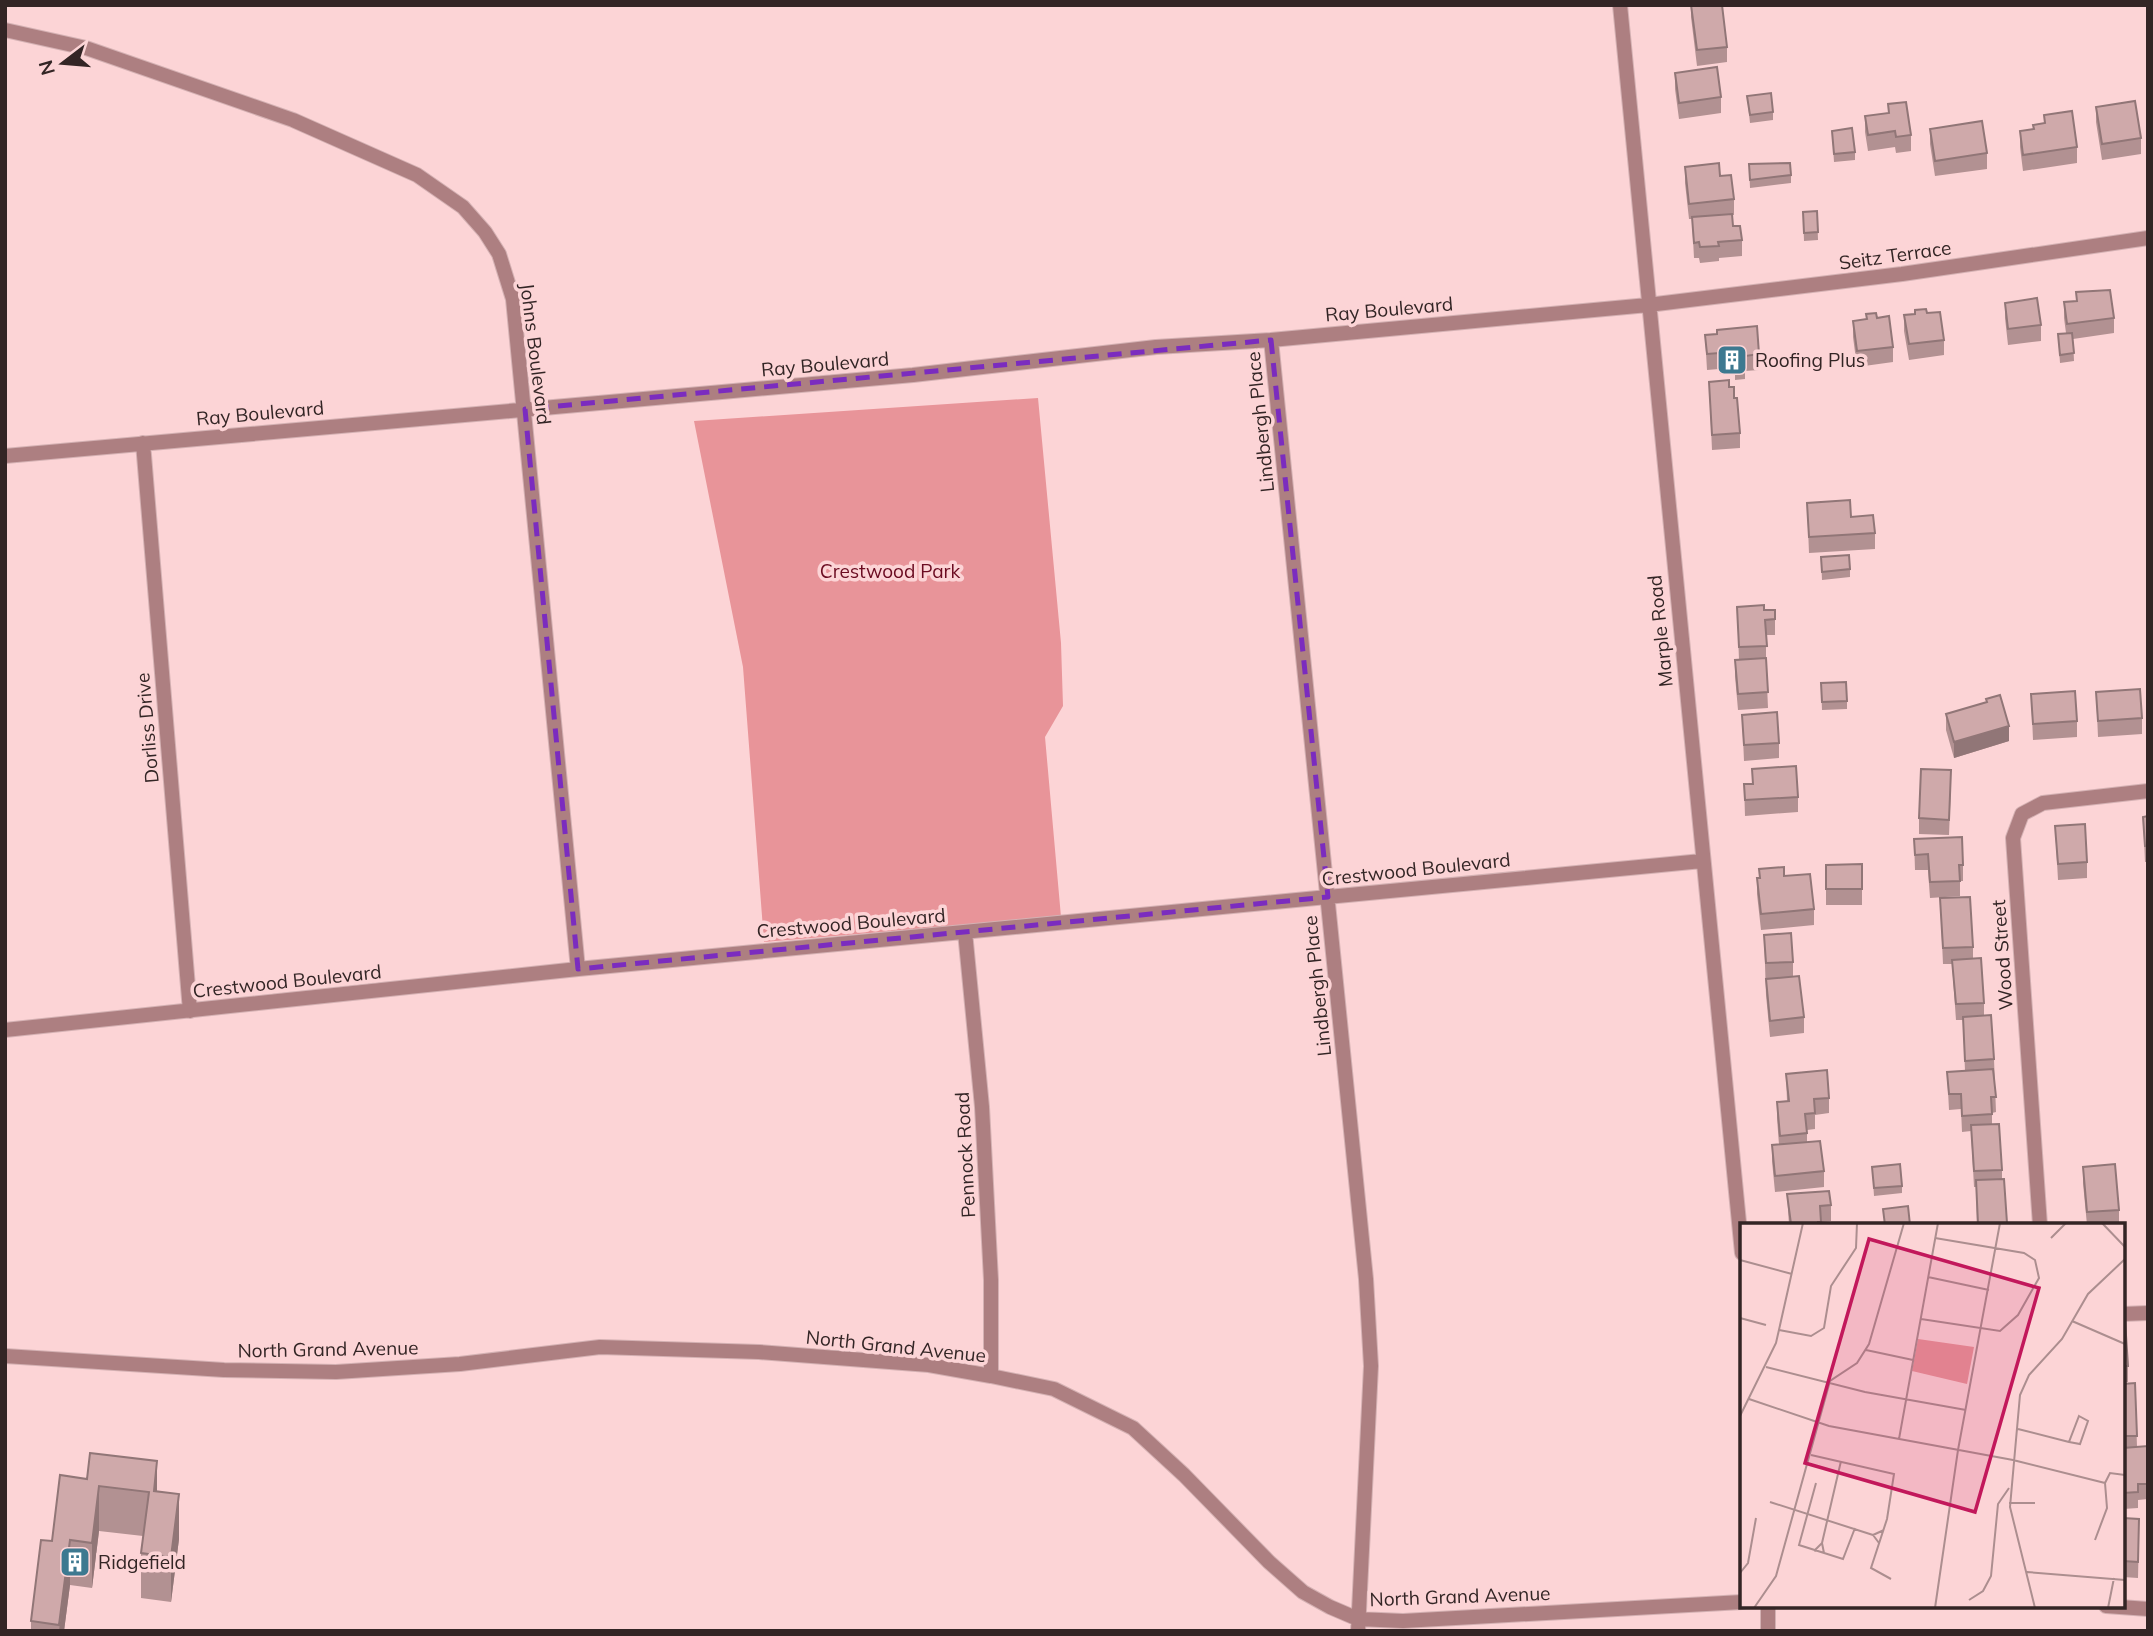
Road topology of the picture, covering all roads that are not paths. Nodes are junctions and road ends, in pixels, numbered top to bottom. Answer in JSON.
{"nodes":[{"id":1,"x":1620,"y":5,"type":"edge"},
{"id":2,"x":5,"y":30,"type":"edge"},
{"id":3,"x":2148,"y":238,"type":"edge"},
{"id":4,"x":1647,"y":305,"type":"junction"},
{"id":5,"x":1271,"y":340,"type":"junction"},
{"id":6,"x":525,"y":409,"type":"junction"},
{"id":7,"x":143,"y":443,"type":"junction"},
{"id":8,"x":5,"y":456,"type":"edge"},
{"id":9,"x":2148,"y":791,"type":"edge"},
{"id":10,"x":1702,"y":861,"type":"junction"},
{"id":11,"x":1328,"y":897,"type":"junction"},
{"id":12,"x":965,"y":932,"type":"junction"},
{"id":13,"x":578,"y":969,"type":"junction"},
{"id":14,"x":190,"y":1011,"type":"junction"},
{"id":15,"x":5,"y":1030,"type":"edge"},
{"id":16,"x":2040,"y":1223,"type":"edge"},
{"id":17,"x":1740,"y":1233,"type":"edge"},
{"id":18,"x":2148,"y":1313,"type":"edge"},
{"id":19,"x":2125,"y":1314,"type":"edge"},
{"id":20,"x":5,"y":1356,"type":"edge"},
{"id":21,"x":991,"y":1376,"type":"junction"},
{"id":22,"x":1740,"y":1602,"type":"edge"},
{"id":23,"x":2125,"y":1607,"type":"edge"},
{"id":24,"x":1768,"y":1608,"type":"edge"},
{"id":25,"x":2148,"y":1609,"type":"edge"},
{"id":26,"x":1358,"y":1625,"type":"edge"},
{"id":27,"x":1769,"y":1631,"type":"edge"}],
"edges":[{"from":1,"to":4,"type":"street","name":"Marple Road"},
{"from":2,"to":6,"type":"street","name":"Johns Boulevard"},
{"from":3,"to":4,"type":"street","name":"Seitz Terrace"},
{"from":4,"to":5,"type":"street","name":"Ray Boulevard"},
{"from":4,"to":10,"type":"street","name":"Marple Road"},
{"from":5,"to":6,"type":"street","name":"Ray Boulevard"},
{"from":5,"to":11,"type":"street","name":"Lindbergh Place"},
{"from":6,"to":7,"type":"street","name":"Ray Boulevard"},
{"from":6,"to":13,"type":"street","name":"Johns Boulevard"},
{"from":7,"to":8,"type":"street","name":"Ray Boulevard"},
{"from":7,"to":14,"type":"street","name":"Dorliss Drive"},
{"from":9,"to":16,"type":"street","name":"Wood Street"},
{"from":10,"to":11,"type":"street","name":"Crestwood Boulevard"},
{"from":10,"to":17,"type":"street","name":"Marple Road"},
{"from":11,"to":12,"type":"street","name":"Crestwood Boulevard"},
{"from":11,"to":26,"type":"street","name":"Lindbergh Place"},
{"from":12,"to":13,"type":"street","name":"Crestwood Boulevard"},
{"from":12,"to":21,"type":"street","name":"Pennock Road"},
{"from":13,"to":14,"type":"street","name":"Crestwood Boulevard"},
{"from":14,"to":15,"type":"street","name":"Crestwood Boulevard"},
{"from":18,"to":19,"type":"street"},
{"from":20,"to":21,"type":"street","name":"North Grand Avenue"},
{"from":21,"to":26,"type":"street","name":"North Grand Avenue"},
{"from":22,"to":26,"type":"street","name":"North Grand Avenue"},
{"from":23,"to":25,"type":"street"},
{"from":24,"to":27,"type":"street"}]}
